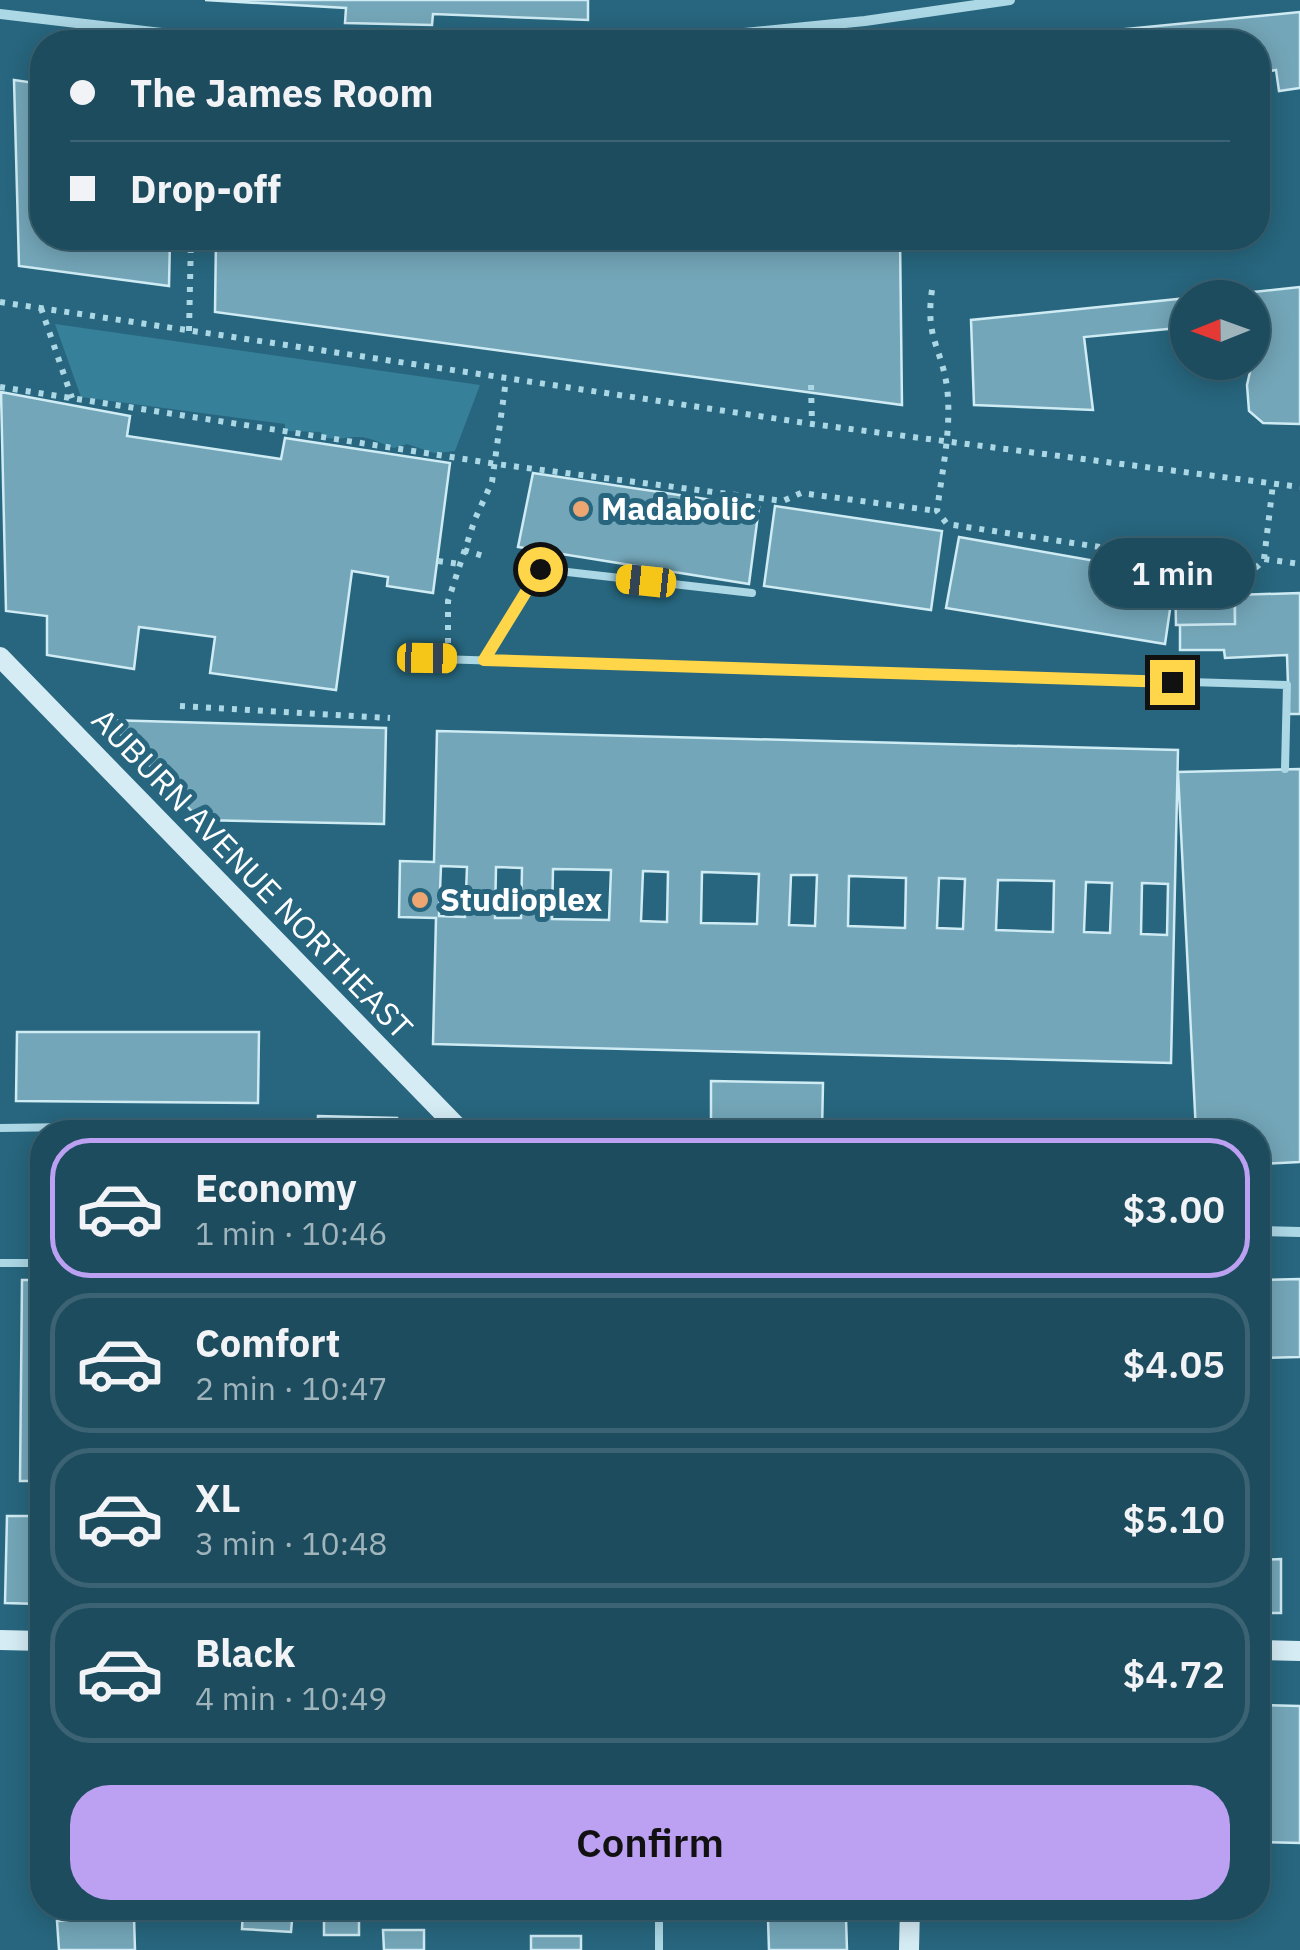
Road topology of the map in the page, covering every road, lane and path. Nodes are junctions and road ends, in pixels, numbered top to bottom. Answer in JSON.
{"nodes":[{"id":1,"x":1010,"y":0,"type":"edge"},
{"id":2,"x":0,"y":14,"type":"edge"},
{"id":3,"x":136,"y":30,"type":"edge"},
{"id":4,"x":775,"y":30,"type":"edge"},
{"id":5,"x":191,"y":250,"type":"edge"},
{"id":6,"x":932,"y":290,"type":"dead end"},
{"id":7,"x":0,"y":302,"type":"edge"},
{"id":8,"x":41,"y":308,"type":"junction"},
{"id":9,"x":189,"y":331,"type":"junction"},
{"id":10,"x":506,"y":379,"type":"junction"},
{"id":11,"x":811,"y":385,"type":"dead end"},
{"id":12,"x":0,"y":387,"type":"edge"},
{"id":13,"x":72,"y":398,"type":"junction"},
{"id":14,"x":812,"y":424,"type":"junction"},
{"id":15,"x":946,"y":443,"type":"junction"},
{"id":16,"x":496,"y":464,"type":"junction"},
{"id":17,"x":1273,"y":484,"type":"junction"},
{"id":18,"x":1300,"y":487,"type":"edge"},
{"id":19,"x":937,"y":511,"type":"junction"},
{"id":20,"x":464,"y":550,"type":"junction"},
{"id":21,"x":486,"y":557,"type":"dead end"},
{"id":22,"x":1179,"y":558,"type":"junction"},
{"id":23,"x":1264,"y":559,"type":"junction"},
{"id":24,"x":438,"y":561,"type":"dead end"},
{"id":25,"x":459,"y":564,"type":"junction"},
{"id":26,"x":1300,"y":564,"type":"edge"},
{"id":27,"x":1195,"y":567,"type":"junction"},
{"id":28,"x":752,"y":593,"type":"dead end"},
{"id":29,"x":0,"y":657,"type":"edge"},
{"id":30,"x":406,"y":658,"type":"dead end"},
{"id":31,"x":448,"y":659,"type":"junction"},
{"id":32,"x":484,"y":660,"type":"junction"},
{"id":33,"x":180,"y":706,"type":"dead end"},
{"id":34,"x":390,"y":718,"type":"dead end"},
{"id":35,"x":1285,"y":769,"type":"dead end"},
{"id":36,"x":450,"y":1120,"type":"edge"},
{"id":37,"x":0,"y":1128,"type":"edge"},
{"id":38,"x":30,"y":1128,"type":"edge"},
{"id":39,"x":1270,"y":1231,"type":"edge"},
{"id":40,"x":1300,"y":1232,"type":"edge"},
{"id":41,"x":0,"y":1263,"type":"edge"},
{"id":42,"x":30,"y":1263,"type":"edge"},
{"id":43,"x":0,"y":1640,"type":"edge"},
{"id":44,"x":30,"y":1640,"type":"edge"},
{"id":45,"x":1270,"y":1650,"type":"edge"},
{"id":46,"x":1300,"y":1650,"type":"edge"},
{"id":47,"x":659,"y":1920,"type":"edge"},
{"id":48,"x":910,"y":1920,"type":"edge"},
{"id":49,"x":659,"y":1950,"type":"edge"},
{"id":50,"x":910,"y":1950,"type":"edge"}],
"edges":[{"from":1,"to":4,"type":"street"},
{"from":2,"to":3,"type":"street"},
{"from":5,"to":9,"type":"path"},
{"from":6,"to":15,"type":"path"},
{"from":7,"to":8,"type":"path"},
{"from":8,"to":9,"type":"path"},
{"from":8,"to":13,"type":"path"},
{"from":9,"to":10,"type":"path"},
{"from":10,"to":14,"type":"path"},
{"from":10,"to":16,"type":"path"},
{"from":11,"to":14,"type":"path"},
{"from":12,"to":13,"type":"path"},
{"from":13,"to":16,"type":"path"},
{"from":14,"to":15,"type":"path"},
{"from":15,"to":17,"type":"path"},
{"from":15,"to":19,"type":"path"},
{"from":16,"to":19,"type":"path"},
{"from":16,"to":20,"type":"path"},
{"from":17,"to":18,"type":"path"},
{"from":17,"to":23,"type":"path"},
{"from":19,"to":22,"type":"path"},
{"from":20,"to":21,"type":"path"},
{"from":20,"to":25,"type":"path"},
{"from":22,"to":27,"type":"path"},
{"from":22,"to":27,"type":"path"},
{"from":23,"to":26,"type":"path"},
{"from":23,"to":27,"type":"path"},
{"from":24,"to":25,"type":"path"},
{"from":25,"to":31,"type":"path"},
{"from":28,"to":32,"type":"lane"},
{"from":29,"to":36,"type":"street","name":"AUBURN AVENUE NORTHEAST"},
{"from":30,"to":31,"type":"lane"},
{"from":31,"to":32,"type":"lane"},
{"from":32,"to":35,"type":"lane"},
{"from":33,"to":34,"type":"path"},
{"from":37,"to":38,"type":"lane"},
{"from":39,"to":40,"type":"street"},
{"from":41,"to":42,"type":"lane"},
{"from":43,"to":44,"type":"street"},
{"from":45,"to":46,"type":"street"},
{"from":47,"to":49,"type":"lane"},
{"from":48,"to":50,"type":"street"}]}
